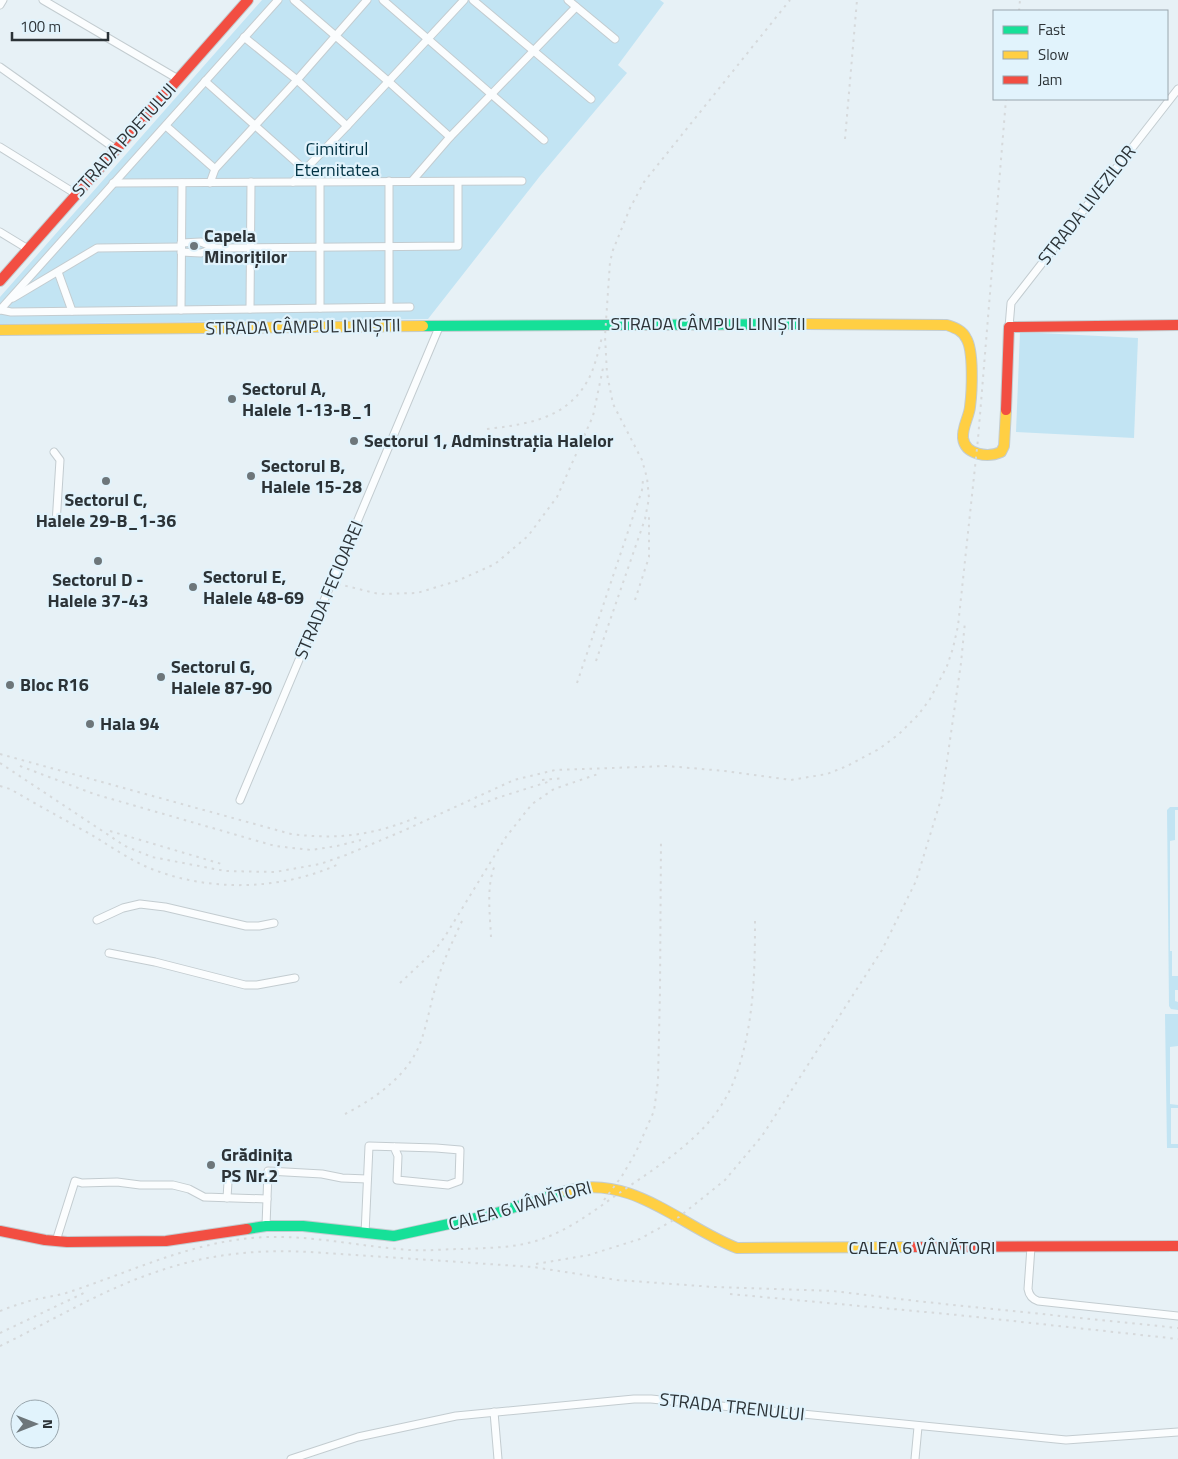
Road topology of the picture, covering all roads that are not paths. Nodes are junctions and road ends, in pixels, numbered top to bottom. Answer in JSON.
{"nodes":[{"id":1,"x":3,"y":0,"type":"edge"},
{"id":2,"x":43,"y":0,"type":"edge"},
{"id":3,"x":248,"y":0,"type":"edge"},
{"id":4,"x":278,"y":0,"type":"edge"},
{"id":5,"x":294,"y":0,"type":"edge"},
{"id":6,"x":367,"y":0,"type":"edge"},
{"id":7,"x":384,"y":0,"type":"edge"},
{"id":8,"x":464,"y":0,"type":"edge"},
{"id":9,"x":473,"y":0,"type":"edge"},
{"id":10,"x":568,"y":0,"type":"edge"},
{"id":11,"x":0,"y":5,"type":"edge"},
{"id":12,"x":576,"y":7,"type":"junction"},
{"id":13,"x":335,"y":36,"type":"junction"},
{"id":14,"x":244,"y":37,"type":"junction"},
{"id":15,"x":428,"y":39,"type":"junction"},
{"id":16,"x":615,"y":39,"type":"dead end"},
{"id":17,"x":534,"y":51,"type":"junction"},
{"id":18,"x":0,"y":67,"type":"edge"},
{"id":19,"x":178,"y":79,"type":"junction"},
{"id":20,"x":297,"y":80,"type":"junction"},
{"id":21,"x":205,"y":81,"type":"junction"},
{"id":22,"x":389,"y":82,"type":"junction"},
{"id":23,"x":1178,"y":89,"type":"edge"},
{"id":24,"x":492,"y":94,"type":"junction"},
{"id":25,"x":591,"y":99,"type":"dead end"},
{"id":26,"x":166,"y":126,"type":"junction"},
{"id":27,"x":256,"y":126,"type":"junction"},
{"id":28,"x":347,"y":126,"type":"junction"},
{"id":29,"x":450,"y":137,"type":"junction"},
{"id":30,"x":544,"y":140,"type":"dead end"},
{"id":31,"x":0,"y":147,"type":"edge"},
{"id":32,"x":116,"y":150,"type":"junction"},
{"id":33,"x":215,"y":169,"type":"junction"},
{"id":34,"x":305,"y":170,"type":"junction"},
{"id":35,"x":389,"y":181,"type":"junction"},
{"id":36,"x":412,"y":181,"type":"junction"},
{"id":37,"x":522,"y":181,"type":"dead end"},
{"id":38,"x":251,"y":182,"type":"junction"},
{"id":39,"x":293,"y":182,"type":"junction"},
{"id":40,"x":320,"y":182,"type":"junction"},
{"id":41,"x":458,"y":182,"type":"junction"},
{"id":42,"x":113,"y":183,"type":"junction"},
{"id":43,"x":182,"y":183,"type":"junction"},
{"id":44,"x":210,"y":183,"type":"junction"},
{"id":45,"x":76,"y":194,"type":"junction"},
{"id":46,"x":0,"y":232,"type":"edge"},
{"id":47,"x":388,"y":246,"type":"junction"},
{"id":48,"x":319,"y":247,"type":"junction"},
{"id":49,"x":181,"y":248,"type":"junction"},
{"id":50,"x":215,"y":248,"type":"junction"},
{"id":51,"x":250,"y":248,"type":"junction"},
{"id":52,"x":28,"y":249,"type":"junction"},
{"id":53,"x":58,"y":272,"type":"junction"},
{"id":54,"x":0,"y":281,"type":"edge"},
{"id":55,"x":12,"y":298,"type":"junction"},
{"id":56,"x":389,"y":307,"type":"junction"},
{"id":57,"x":410,"y":307,"type":"dead end"},
{"id":58,"x":320,"y":308,"type":"junction"},
{"id":59,"x":250,"y":309,"type":"junction"},
{"id":60,"x":0,"y":310,"type":"edge"},
{"id":61,"x":181,"y":310,"type":"junction"},
{"id":62,"x":72,"y":311,"type":"junction"},
{"id":63,"x":440,"y":325,"type":"junction"},
{"id":64,"x":1178,"y":325,"type":"edge"},
{"id":65,"x":1009,"y":328,"type":"junction"},
{"id":66,"x":0,"y":330,"type":"edge"},
{"id":67,"x":54,"y":452,"type":"dead end"},
{"id":68,"x":56,"y":524,"type":"dead end"},
{"id":69,"x":240,"y":800,"type":"dead end"},
{"id":70,"x":97,"y":920,"type":"dead end"},
{"id":71,"x":274,"y":923,"type":"dead end"},
{"id":72,"x":109,"y":952,"type":"dead end"},
{"id":73,"x":295,"y":978,"type":"dead end"},
{"id":74,"x":394,"y":1147,"type":"junction"},
{"id":75,"x":367,"y":1179,"type":"junction"},
{"id":76,"x":228,"y":1182,"type":"dead end"},
{"id":77,"x":227,"y":1198,"type":"junction"},
{"id":78,"x":267,"y":1199,"type":"junction"},
{"id":79,"x":266,"y":1226,"type":"junction"},
{"id":80,"x":0,"y":1231,"type":"edge"},
{"id":81,"x":365,"y":1234,"type":"junction"},
{"id":82,"x":56,"y":1241,"type":"junction"},
{"id":83,"x":1178,"y":1246,"type":"edge"},
{"id":84,"x":1031,"y":1247,"type":"junction"},
{"id":85,"x":1178,"y":1316,"type":"edge"},
{"id":86,"x":494,"y":1412,"type":"junction"},
{"id":87,"x":918,"y":1427,"type":"junction"},
{"id":88,"x":1178,"y":1432,"type":"edge"},
{"id":89,"x":291,"y":1459,"type":"edge"},
{"id":90,"x":498,"y":1459,"type":"edge"},
{"id":91,"x":915,"y":1459,"type":"edge"}],
"edges":[{"from":1,"to":11,"type":"street"},
{"from":2,"to":19,"type":"street"},
{"from":3,"to":19,"type":"street","name":"STRADA POETULUI"},
{"from":4,"to":14,"type":"street"},
{"from":5,"to":13,"type":"street"},
{"from":6,"to":13,"type":"street"},
{"from":7,"to":15,"type":"street"},
{"from":8,"to":15,"type":"street"},
{"from":9,"to":17,"type":"street"},
{"from":10,"to":12,"type":"street"},
{"from":12,"to":16,"type":"street"},
{"from":12,"to":17,"type":"street"},
{"from":13,"to":20,"type":"street"},
{"from":13,"to":22,"type":"street"},
{"from":14,"to":20,"type":"street"},
{"from":14,"to":21,"type":"street"},
{"from":15,"to":22,"type":"street"},
{"from":15,"to":24,"type":"street"},
{"from":17,"to":24,"type":"street"},
{"from":17,"to":25,"type":"street"},
{"from":18,"to":32,"type":"street"},
{"from":19,"to":32,"type":"street","name":"STRADA POETULUI"},
{"from":20,"to":27,"type":"street"},
{"from":20,"to":28,"type":"street"},
{"from":21,"to":26,"type":"street"},
{"from":21,"to":27,"type":"street"},
{"from":22,"to":28,"type":"street"},
{"from":22,"to":29,"type":"street"},
{"from":23,"to":65,"type":"street","name":"STRADA LIVEZILOR"},
{"from":24,"to":29,"type":"street"},
{"from":24,"to":30,"type":"street"},
{"from":26,"to":33,"type":"street"},
{"from":26,"to":42,"type":"street"},
{"from":27,"to":33,"type":"street"},
{"from":27,"to":34,"type":"street"},
{"from":28,"to":34,"type":"street"},
{"from":29,"to":36,"type":"street"},
{"from":31,"to":45,"type":"street"},
{"from":32,"to":45,"type":"street","name":"STRADA POETULUI"},
{"from":33,"to":44,"type":"street"},
{"from":34,"to":39,"type":"street"},
{"from":35,"to":36,"type":"street"},
{"from":35,"to":40,"type":"street"},
{"from":35,"to":47,"type":"street"},
{"from":36,"to":41,"type":"street"},
{"from":37,"to":41,"type":"street"},
{"from":38,"to":39,"type":"street"},
{"from":38,"to":44,"type":"street"},
{"from":38,"to":51,"type":"street"},
{"from":39,"to":40,"type":"street"},
{"from":40,"to":48,"type":"street"},
{"from":41,"to":47,"type":"street"},
{"from":42,"to":43,"type":"street"},
{"from":42,"to":55,"type":"street"},
{"from":43,"to":44,"type":"street"},
{"from":43,"to":49,"type":"street"},
{"from":45,"to":52,"type":"street","name":"STRADA POETULUI"},
{"from":46,"to":52,"type":"street"},
{"from":47,"to":48,"type":"street"},
{"from":47,"to":56,"type":"street"},
{"from":48,"to":51,"type":"street"},
{"from":48,"to":58,"type":"street"},
{"from":49,"to":50,"type":"street"},
{"from":49,"to":50,"type":"street"},
{"from":49,"to":53,"type":"street"},
{"from":49,"to":61,"type":"street"},
{"from":50,"to":51,"type":"street"},
{"from":51,"to":59,"type":"street"},
{"from":52,"to":54,"type":"street","name":"STRADA POETULUI"},
{"from":53,"to":55,"type":"street"},
{"from":53,"to":62,"type":"street"},
{"from":55,"to":60,"type":"street"},
{"from":56,"to":57,"type":"street"},
{"from":56,"to":58,"type":"street"},
{"from":58,"to":59,"type":"street"},
{"from":59,"to":61,"type":"street"},
{"from":60,"to":62,"type":"street"},
{"from":61,"to":62,"type":"street"},
{"from":63,"to":65,"type":"street","name":"STRADA CÂMPUL LINIȘTII"},
{"from":63,"to":66,"type":"street","name":"STRADA CÂMPUL LINIȘTII"},
{"from":63,"to":69,"type":"street","name":"STRADA FECIOAREI"},
{"from":64,"to":65,"type":"street"},
{"from":67,"to":68,"type":"street"},
{"from":70,"to":71,"type":"street"},
{"from":72,"to":73,"type":"street"},
{"from":74,"to":74,"type":"street"},
{"from":74,"to":75,"type":"street"},
{"from":75,"to":78,"type":"street"},
{"from":75,"to":81,"type":"street"},
{"from":76,"to":77,"type":"street"},
{"from":77,"to":78,"type":"street"},
{"from":77,"to":82,"type":"street"},
{"from":78,"to":79,"type":"street"},
{"from":79,"to":81,"type":"street","name":"CALEA 6 VÂNĂTORI"},
{"from":79,"to":82,"type":"street","name":"CALEA 6 VÂNĂTORI"},
{"from":80,"to":82,"type":"street","name":"CALEA 6 VÂNĂTORI"},
{"from":81,"to":84,"type":"street","name":"CALEA 6 VÂNĂTORI"},
{"from":83,"to":84,"type":"street","name":"CALEA 6 VÂNĂTORI"},
{"from":84,"to":85,"type":"street"},
{"from":86,"to":87,"type":"street","name":"STRADA TRENULUI"},
{"from":86,"to":89,"type":"street","name":"STRADA TRENULUI"},
{"from":86,"to":90,"type":"street"},
{"from":87,"to":88,"type":"street","name":"STRADA TRENULUI"},
{"from":87,"to":91,"type":"street"}]}
